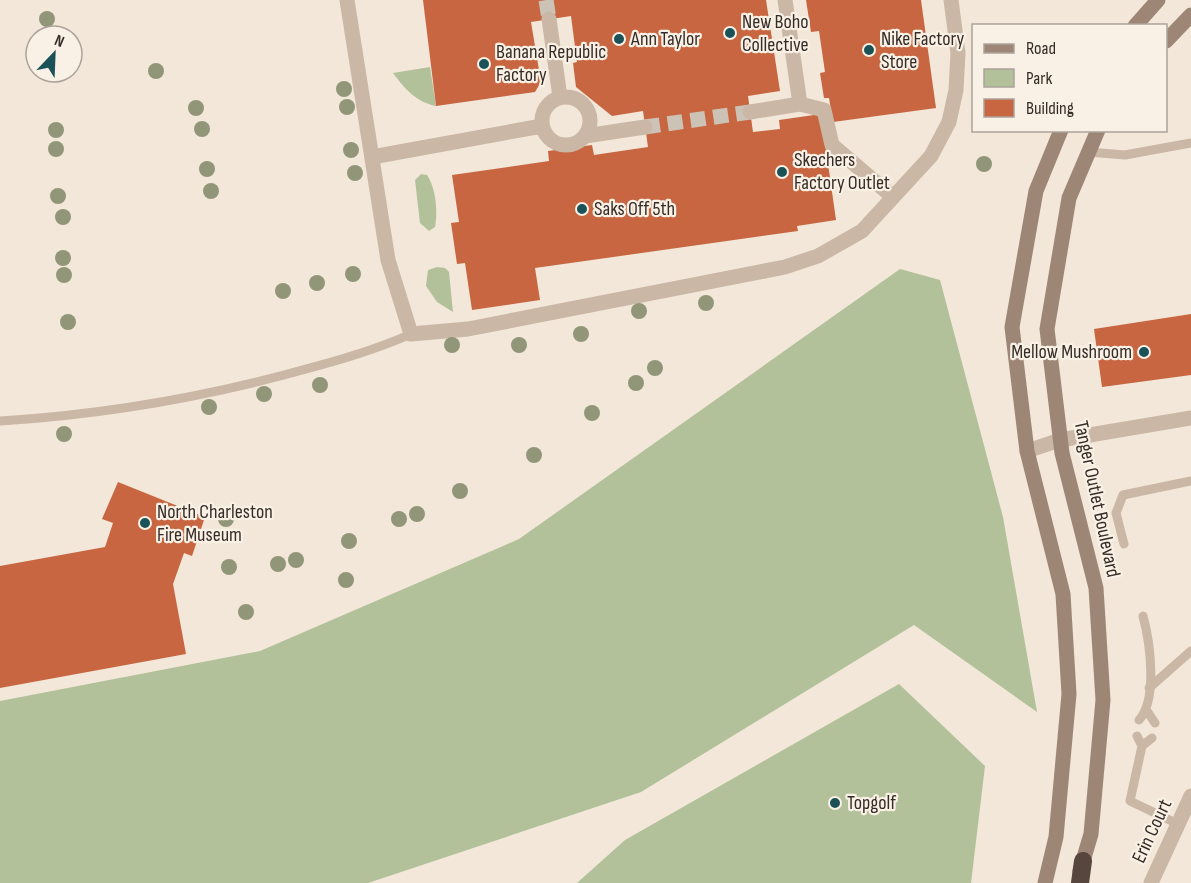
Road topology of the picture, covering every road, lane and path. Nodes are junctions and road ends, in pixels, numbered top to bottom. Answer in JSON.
{"nodes":[{"id":1,"x":347,"y":0,"type":"edge"},
{"id":2,"x":785,"y":0,"type":"edge"},
{"id":3,"x":951,"y":0,"type":"edge"},
{"id":4,"x":1158,"y":0,"type":"edge"},
{"id":5,"x":1191,"y":15,"type":"edge"},
{"id":6,"x":549,"y":19,"type":"tunnel mouth"},
{"id":7,"x":1137,"y":24,"type":"edge"},
{"id":8,"x":1167,"y":40,"type":"edge"},
{"id":9,"x":560,"y":98,"type":"junction"},
{"id":10,"x":800,"y":104,"type":"junction"},
{"id":11,"x":750,"y":112,"type":"tunnel mouth"},
{"id":12,"x":542,"y":126,"type":"junction"},
{"id":13,"x":645,"y":127,"type":"tunnel mouth"},
{"id":14,"x":1060,"y":132,"type":"edge"},
{"id":15,"x":1097,"y":132,"type":"edge"},
{"id":16,"x":585,"y":136,"type":"junction"},
{"id":17,"x":1191,"y":143,"type":"edge"},
{"id":18,"x":1088,"y":152,"type":"junction"},
{"id":19,"x":372,"y":158,"type":"junction"},
{"id":20,"x":893,"y":197,"type":"junction"},
{"id":21,"x":411,"y":334,"type":"junction"},
{"id":22,"x":1191,"y":418,"type":"edge"},
{"id":23,"x":0,"y":421,"type":"edge"},
{"id":24,"x":1060,"y":440,"type":"junction"},
{"id":25,"x":1027,"y":451,"type":"junction"},
{"id":26,"x":1191,"y":481,"type":"edge"},
{"id":27,"x":1124,"y":544,"type":"dead end"},
{"id":28,"x":1143,"y":616,"type":"dead end"},
{"id":29,"x":1191,"y":651,"type":"edge"},
{"id":30,"x":1149,"y":688,"type":"junction"},
{"id":31,"x":1147,"y":711,"type":"junction"},
{"id":32,"x":1139,"y":720,"type":"dead end"},
{"id":33,"x":1155,"y":723,"type":"dead end"},
{"id":34,"x":1137,"y":736,"type":"dead end"},
{"id":35,"x":1152,"y":738,"type":"dead end"},
{"id":36,"x":1142,"y":746,"type":"junction"},
{"id":37,"x":1191,"y":796,"type":"edge"},
{"id":38,"x":1178,"y":824,"type":"junction"},
{"id":39,"x":1083,"y":861,"type":"joint"},
{"id":40,"x":1045,"y":883,"type":"edge"},
{"id":41,"x":1078,"y":883,"type":"edge"},
{"id":42,"x":1150,"y":883,"type":"edge"}],
"edges":[{"from":1,"to":19,"type":"street"},
{"from":2,"to":10,"type":"street"},
{"from":3,"to":20,"type":"street"},
{"from":4,"to":7,"type":"street"},
{"from":5,"to":8,"type":"street"},
{"from":6,"to":9,"type":"street"},
{"from":9,"to":12,"type":"street"},
{"from":9,"to":16,"type":"street"},
{"from":10,"to":11,"type":"street"},
{"from":10,"to":20,"type":"street"},
{"from":12,"to":16,"type":"street"},
{"from":12,"to":19,"type":"street"},
{"from":13,"to":16,"type":"street"},
{"from":14,"to":25,"type":"street"},
{"from":15,"to":18,"type":"street","name":"Tanger Outlet Boulevard"},
{"from":17,"to":18,"type":"lane"},
{"from":18,"to":24,"type":"street","name":"Tanger Outlet Boulevard"},
{"from":19,"to":21,"type":"street"},
{"from":20,"to":21,"type":"street"},
{"from":21,"to":23,"type":"lane"},
{"from":22,"to":24,"type":"street"},
{"from":24,"to":25,"type":"street"},
{"from":24,"to":39,"type":"street","name":"Tanger Outlet Boulevard"},
{"from":25,"to":40,"type":"street"},
{"from":26,"to":27,"type":"lane"},
{"from":28,"to":30,"type":"lane"},
{"from":29,"to":30,"type":"lane"},
{"from":30,"to":31,"type":"lane"},
{"from":31,"to":32,"type":"lane"},
{"from":31,"to":33,"type":"lane"},
{"from":34,"to":36,"type":"lane"},
{"from":35,"to":36,"type":"lane"},
{"from":36,"to":38,"type":"lane"},
{"from":37,"to":38,"type":"street","name":"Erin Court"},
{"from":38,"to":42,"type":"street","name":"Erin Court"},
{"from":39,"to":41,"type":"highway"}]}
